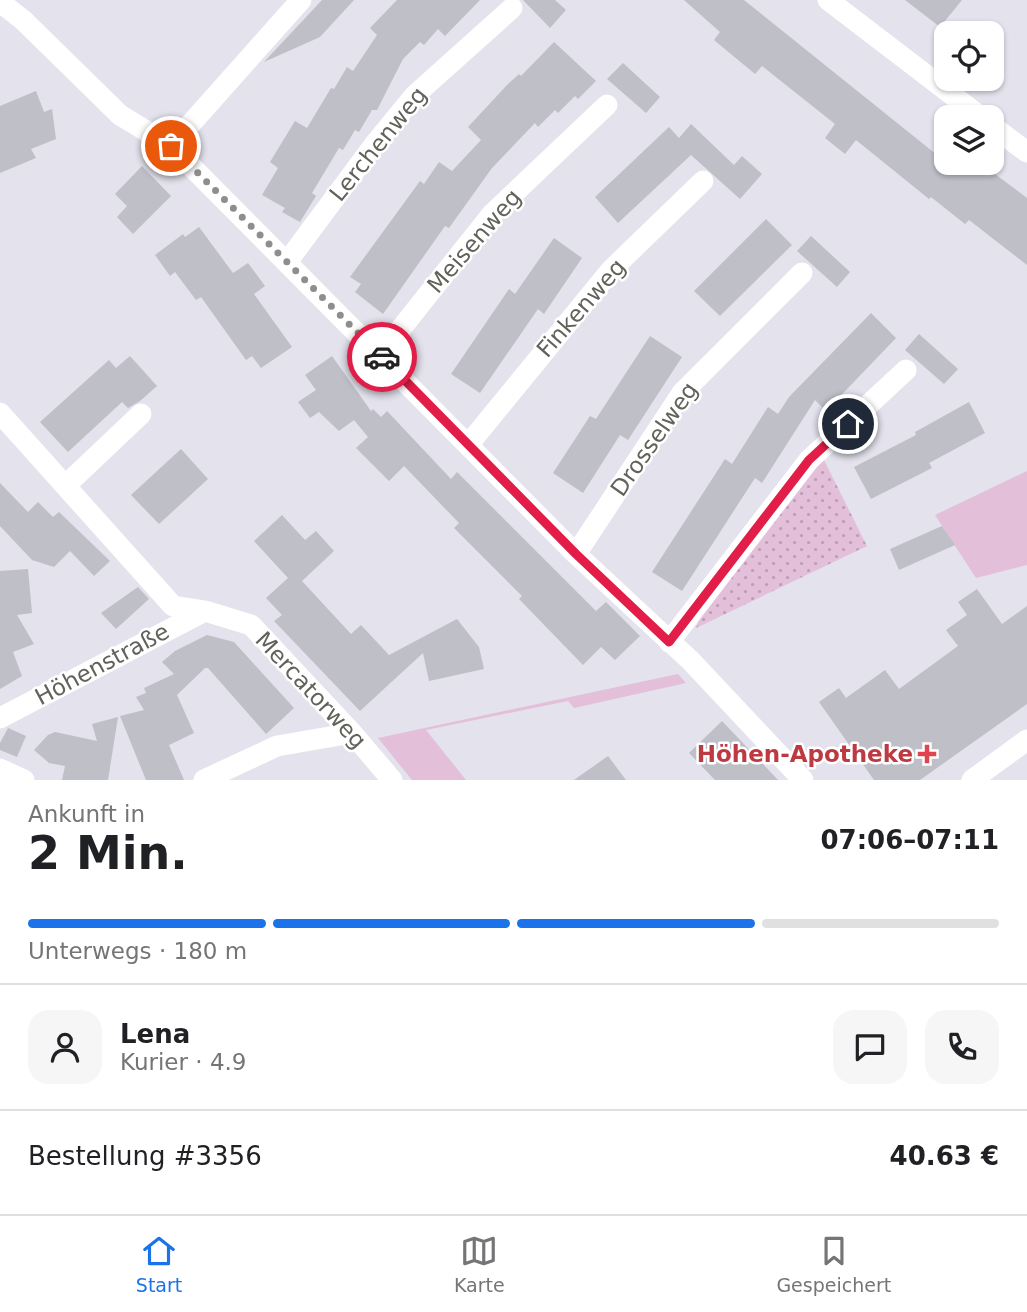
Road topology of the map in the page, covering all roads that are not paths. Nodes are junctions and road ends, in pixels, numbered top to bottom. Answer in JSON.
{"nodes":[{"id":1,"x":301,"y":0,"type":"edge"},
{"id":2,"x":828,"y":0,"type":"edge"},
{"id":3,"x":0,"y":2,"type":"edge"},
{"id":4,"x":512,"y":8,"type":"dead end"},
{"id":5,"x":607,"y":105,"type":"dead end"},
{"id":6,"x":965,"y":105,"type":"edge"},
{"id":7,"x":1004,"y":135,"type":"edge"},
{"id":8,"x":171,"y":146,"type":"junction"},
{"id":9,"x":1027,"y":152,"type":"edge"},
{"id":10,"x":703,"y":181,"type":"dead end"},
{"id":11,"x":286,"y":262,"type":"junction"},
{"id":12,"x":802,"y":273,"type":"dead end"},
{"id":13,"x":380,"y":355,"type":"junction"},
{"id":14,"x":906,"y":370,"type":"dead end"},
{"id":15,"x":0,"y":413,"type":"edge"},
{"id":16,"x":141,"y":414,"type":"dead end"},
{"id":17,"x":468,"y":445,"type":"junction"},
{"id":18,"x":66,"y":485,"type":"junction"},
{"id":19,"x":576,"y":554,"type":"junction"},
{"id":20,"x":205,"y":611,"type":"junction"},
{"id":21,"x":669,"y":642,"type":"junction"},
{"id":22,"x":0,"y":718,"type":"edge"},
{"id":23,"x":352,"y":733,"type":"junction"},
{"id":24,"x":1027,"y":740,"type":"edge"},
{"id":25,"x":0,"y":769,"type":"edge"},
{"id":26,"x":24,"y":780,"type":"edge"},
{"id":27,"x":204,"y":780,"type":"edge"},
{"id":28,"x":392,"y":780,"type":"edge"},
{"id":29,"x":803,"y":780,"type":"edge"},
{"id":30,"x":972,"y":780,"type":"edge"}],
"edges":[{"from":1,"to":8,"type":"street"},
{"from":2,"to":6,"type":"street"},
{"from":3,"to":8,"type":"street"},
{"from":4,"to":11,"type":"street","name":"Lerchenweg"},
{"from":5,"to":13,"type":"street","name":"Meisenweg"},
{"from":7,"to":9,"type":"street"},
{"from":8,"to":11,"type":"street"},
{"from":10,"to":17,"type":"street","name":"Finkenweg"},
{"from":11,"to":13,"type":"street"},
{"from":12,"to":19,"type":"street","name":"Drosselweg"},
{"from":13,"to":17,"type":"street"},
{"from":14,"to":21,"type":"street"},
{"from":15,"to":18,"type":"street","name":"Mercatorweg"},
{"from":16,"to":18,"type":"street"},
{"from":17,"to":19,"type":"street"},
{"from":18,"to":20,"type":"street","name":"Mercatorweg"},
{"from":19,"to":21,"type":"street"},
{"from":20,"to":22,"type":"street","name":"Höhenstraße"},
{"from":20,"to":23,"type":"street","name":"Mercatorweg"},
{"from":21,"to":29,"type":"street"},
{"from":23,"to":27,"type":"street"},
{"from":23,"to":28,"type":"street","name":"Mercatorweg"},
{"from":24,"to":30,"type":"street"},
{"from":25,"to":26,"type":"street"}]}
